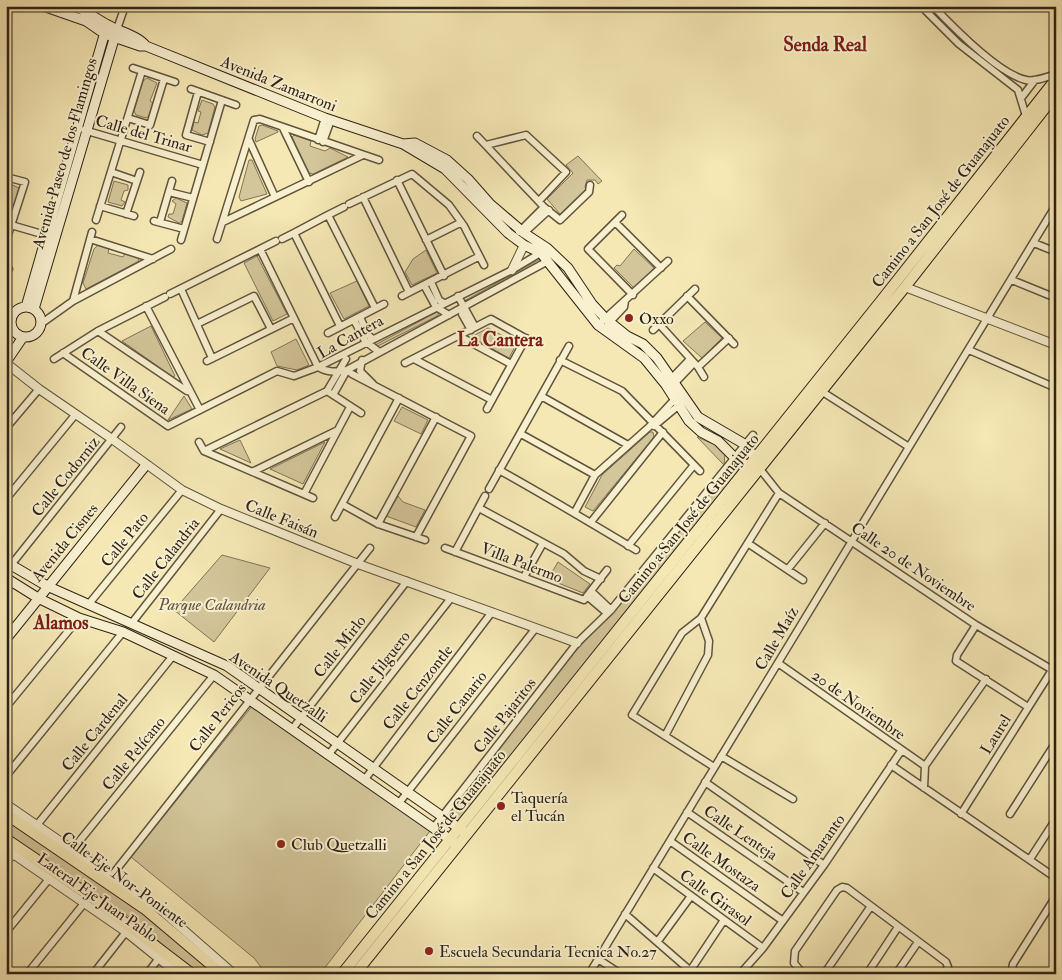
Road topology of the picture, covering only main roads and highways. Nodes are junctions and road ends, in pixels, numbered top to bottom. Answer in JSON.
{"nodes":[{"id":1,"x":42,"y":6,"type":"edge"},
{"id":2,"x":74,"y":6,"type":"edge"},
{"id":3,"x":106,"y":29,"type":"junction"},
{"id":4,"x":116,"y":33,"type":"junction"},
{"id":5,"x":1056,"y":79,"type":"edge"},
{"id":6,"x":1056,"y":94,"type":"edge"},
{"id":7,"x":51,"y":237,"type":"junction"},
{"id":8,"x":544,"y":250,"type":"junction"},
{"id":9,"x":30,"y":308,"type":"junction"},
{"id":10,"x":10,"y":312,"type":"edge"},
{"id":11,"x":605,"y":324,"type":"junction"},
{"id":12,"x":23,"y":337,"type":"junction"},
{"id":13,"x":6,"y":362,"type":"edge"},
{"id":14,"x":670,"y":384,"type":"junction"},
{"id":15,"x":755,"y":458,"type":"junction"},
{"id":16,"x":146,"y":465,"type":"road end"},
{"id":17,"x":757,"y":470,"type":"junction"},
{"id":18,"x":9,"y":563,"type":"edge"},
{"id":19,"x":6,"y":578,"type":"edge"},
{"id":20,"x":47,"y":586,"type":"junction"},
{"id":21,"x":38,"y":598,"type":"junction"},
{"id":22,"x":6,"y":639,"type":"edge"},
{"id":23,"x":6,"y":814,"type":"edge"},
{"id":24,"x":463,"y":831,"type":"junction"},
{"id":25,"x":6,"y":840,"type":"edge"},
{"id":26,"x":454,"y":842,"type":"junction"},
{"id":27,"x":192,"y":974,"type":"edge"},
{"id":28,"x":222,"y":974,"type":"edge"},
{"id":29,"x":342,"y":974,"type":"edge"},
{"id":30,"x":355,"y":974,"type":"edge"}],
"edges":[{"from":1,"to":3,"type":"main road","name":"Avenida Zamarroni"},
{"from":2,"to":3,"type":"main road","name":"Avenida Zamarroni"},
{"from":3,"to":4,"type":"main road","name":"Avenida Zamarroni"},
{"from":3,"to":7,"type":"main road","name":"Avenida Paseo de los Flamingos"},
{"from":4,"to":7,"type":"main road","name":"Avenida Paseo de los Flamingos"},
{"from":4,"to":8,"type":"main road","name":"Avenida Zamarroni"},
{"from":5,"to":15,"type":"main road","name":"Camino a San José de Guanajuato"},
{"from":6,"to":17,"type":"main road","name":"Camino a San José de Guanajuato"},
{"from":7,"to":9,"type":"main road","name":"Avenida Paseo de los Flamingos"},
{"from":8,"to":11,"type":"main road"},
{"from":8,"to":11,"type":"main road"},
{"from":9,"to":10,"type":"main road"},
{"from":9,"to":12,"type":"main road"},
{"from":10,"to":12,"type":"main road"},
{"from":11,"to":14,"type":"main road"},
{"from":12,"to":13,"type":"main road"},
{"from":14,"to":15,"type":"main road"},
{"from":14,"to":17,"type":"main road"},
{"from":15,"to":17,"type":"main road","name":"Camino a San José de Guanajuato"},
{"from":16,"to":20,"type":"main road","name":"Avenida Cisnes"},
{"from":17,"to":24,"type":"main road","name":"Camino a San José de Guanajuato"},
{"from":18,"to":20,"type":"main road","name":"Avenida Quetzalli"},
{"from":19,"to":21,"type":"main road","name":"Avenida Quetzalli"},
{"from":20,"to":21,"type":"main road","name":"Avenida Cisnes"},
{"from":20,"to":24,"type":"main road","name":"Avenida Quetzalli"},
{"from":21,"to":22,"type":"main road","name":"Avenida Cisnes"},
{"from":21,"to":26,"type":"main road","name":"Avenida Quetzalli"},
{"from":23,"to":28,"type":"main road","name":"Calle Eje Nor-Poniente"},
{"from":24,"to":26,"type":"main road","name":"Camino a San José de Guanajuato"},
{"from":25,"to":27,"type":"main road"},
{"from":26,"to":29,"type":"main road","name":"Camino a San José de Guanajuato"},
{"from":26,"to":30,"type":"main road","name":"Camino a San José de Guanajuato"}]}
